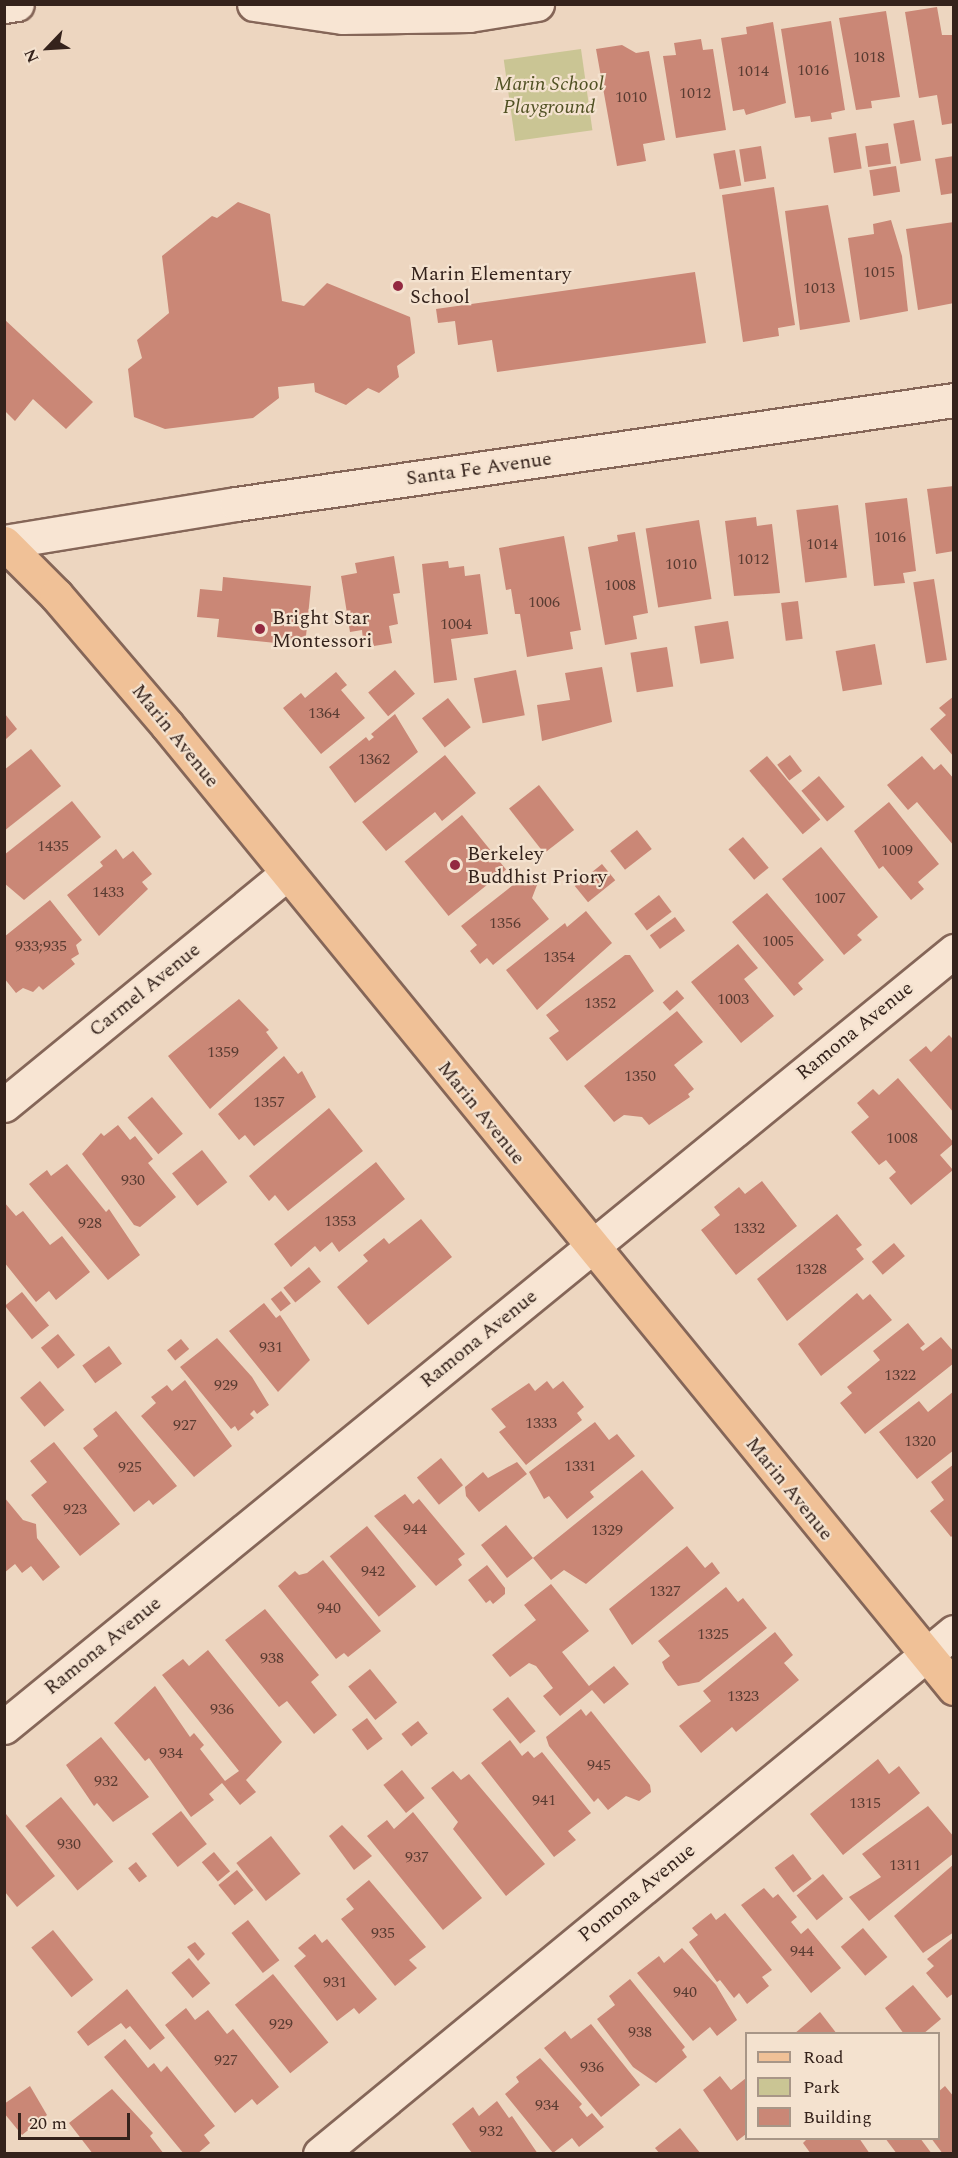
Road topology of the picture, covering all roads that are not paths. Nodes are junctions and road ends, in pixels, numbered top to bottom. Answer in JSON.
{"nodes":[{"id":1,"x":17,"y":4,"type":"edge"},
{"id":2,"x":254,"y":4,"type":"edge"},
{"id":3,"x":537,"y":4,"type":"edge"},
{"id":4,"x":4,"y":6,"type":"edge"},
{"id":5,"x":954,"y":400,"type":"edge"},
{"id":6,"x":4,"y":543,"type":"edge"},
{"id":7,"x":286,"y":874,"type":"junction"},
{"id":8,"x":954,"y":951,"type":"edge"},
{"id":9,"x":4,"y":1105,"type":"edge"},
{"id":10,"x":591,"y":1247,"type":"junction"},
{"id":11,"x":954,"y":1632,"type":"edge"},
{"id":12,"x":927,"y":1655,"type":"junction"},
{"id":13,"x":954,"y":1688,"type":"edge"},
{"id":14,"x":4,"y":1727,"type":"edge"},
{"id":15,"x":320,"y":2154,"type":"edge"}],
"edges":[{"from":1,"to":4,"type":"street"},
{"from":2,"to":3,"type":"street"},
{"from":5,"to":6,"type":"street","name":"Santa Fe Avenue"},
{"from":6,"to":7,"type":"main road","name":"Marin Avenue"},
{"from":7,"to":9,"type":"street","name":"Carmel Avenue"},
{"from":7,"to":10,"type":"main road","name":"Marin Avenue"},
{"from":8,"to":10,"type":"street","name":"Ramona Avenue"},
{"from":10,"to":12,"type":"main road","name":"Marin Avenue"},
{"from":10,"to":14,"type":"street","name":"Ramona Avenue"},
{"from":11,"to":12,"type":"street","name":"Pomona Avenue"},
{"from":12,"to":13,"type":"main road","name":"Marin Avenue"},
{"from":12,"to":15,"type":"street","name":"Pomona Avenue"}]}
